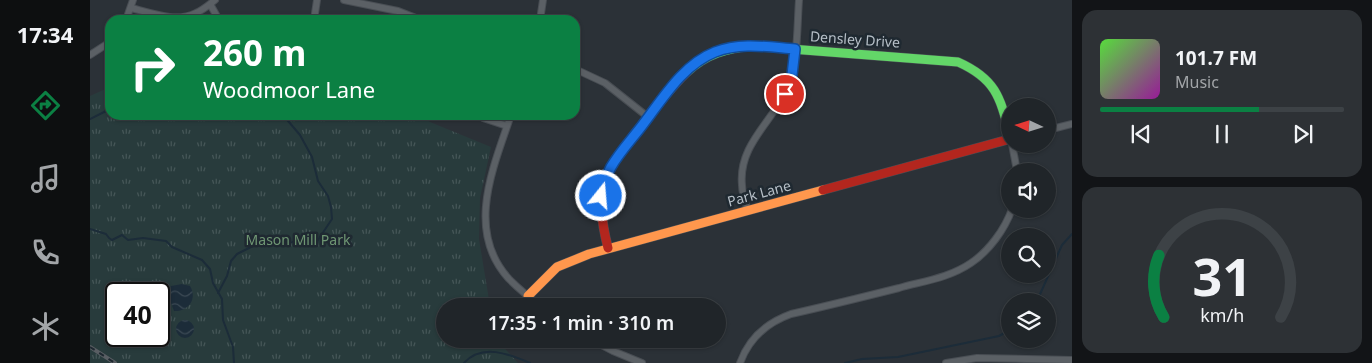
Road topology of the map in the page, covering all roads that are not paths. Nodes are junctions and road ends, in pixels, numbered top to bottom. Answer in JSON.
{"nodes":[{"id":1,"x":133,"y":0,"type":"edge"},
{"id":2,"x":317,"y":0,"type":"edge"},
{"id":3,"x":344,"y":0,"type":"edge"},
{"id":4,"x":543,"y":0,"type":"edge"},
{"id":5,"x":799,"y":0,"type":"edge"},
{"id":6,"x":212,"y":2,"type":"edge"},
{"id":7,"x":131,"y":8,"type":"junction"},
{"id":8,"x":128,"y":15,"type":"edge"},
{"id":9,"x":159,"y":15,"type":"edge"},
{"id":10,"x":190,"y":15,"type":"edge"},
{"id":11,"x":217,"y":15,"type":"edge"},
{"id":12,"x":315,"y":15,"type":"edge"},
{"id":13,"x":409,"y":15,"type":"edge"},
{"id":14,"x":541,"y":15,"type":"edge"},
{"id":15,"x":105,"y":45,"type":"edge"},
{"id":16,"x":795,"y":49,"type":"junction"},
{"id":17,"x":90,"y":55,"type":"edge"},
{"id":18,"x":580,"y":71,"type":"edge"},
{"id":19,"x":1001,"y":104,"type":"edge"},
{"id":20,"x":648,"y":117,"type":"junction"},
{"id":21,"x":489,"y":120,"type":"edge"},
{"id":22,"x":509,"y":120,"type":"edge"},
{"id":23,"x":1072,"y":124,"type":"edge"},
{"id":24,"x":507,"y":126,"type":"junction"},
{"id":25,"x":1056,"y":128,"type":"edge"},
{"id":26,"x":1001,"y":141,"type":"edge"},
{"id":27,"x":748,"y":211,"type":"junction"},
{"id":28,"x":1008,"y":218,"type":"edge"},
{"id":29,"x":608,"y":248,"type":"junction"},
{"id":30,"x":528,"y":296,"type":"junction"},
{"id":31,"x":531,"y":298,"type":"edge"},
{"id":32,"x":607,"y":348,"type":"edge"},
{"id":33,"x":1072,"y":360,"type":"edge"},
{"id":34,"x":642,"y":363,"type":"edge"},
{"id":35,"x":740,"y":363,"type":"edge"},
{"id":36,"x":946,"y":363,"type":"edge"}],
"edges":[{"from":1,"to":7,"type":"street"},
{"from":2,"to":12,"type":"street"},
{"from":3,"to":13,"type":"street"},
{"from":4,"to":14,"type":"street"},
{"from":5,"to":16,"type":"street"},
{"from":6,"to":10,"type":"street"},
{"from":6,"to":11,"type":"street"},
{"from":7,"to":8,"type":"street"},
{"from":7,"to":9,"type":"street"},
{"from":15,"to":17,"type":"street"},
{"from":16,"to":19,"type":"street","name":"Densley Drive"},
{"from":16,"to":20,"type":"street","name":"Densley Drive"},
{"from":16,"to":27,"type":"street"},
{"from":18,"to":20,"type":"street"},
{"from":20,"to":29,"type":"street","name":"Densley Drive"},
{"from":21,"to":24,"type":"street"},
{"from":22,"to":24,"type":"street"},
{"from":23,"to":25,"type":"street"},
{"from":24,"to":30,"type":"street"},
{"from":26,"to":27,"type":"street","name":"Park Lane"},
{"from":27,"to":29,"type":"street","name":"Park Lane"},
{"from":28,"to":35,"type":"street"},
{"from":29,"to":30,"type":"street","name":"Park Lane"},
{"from":30,"to":31,"type":"street"},
{"from":32,"to":34,"type":"street"},
{"from":33,"to":36,"type":"street"}]}
